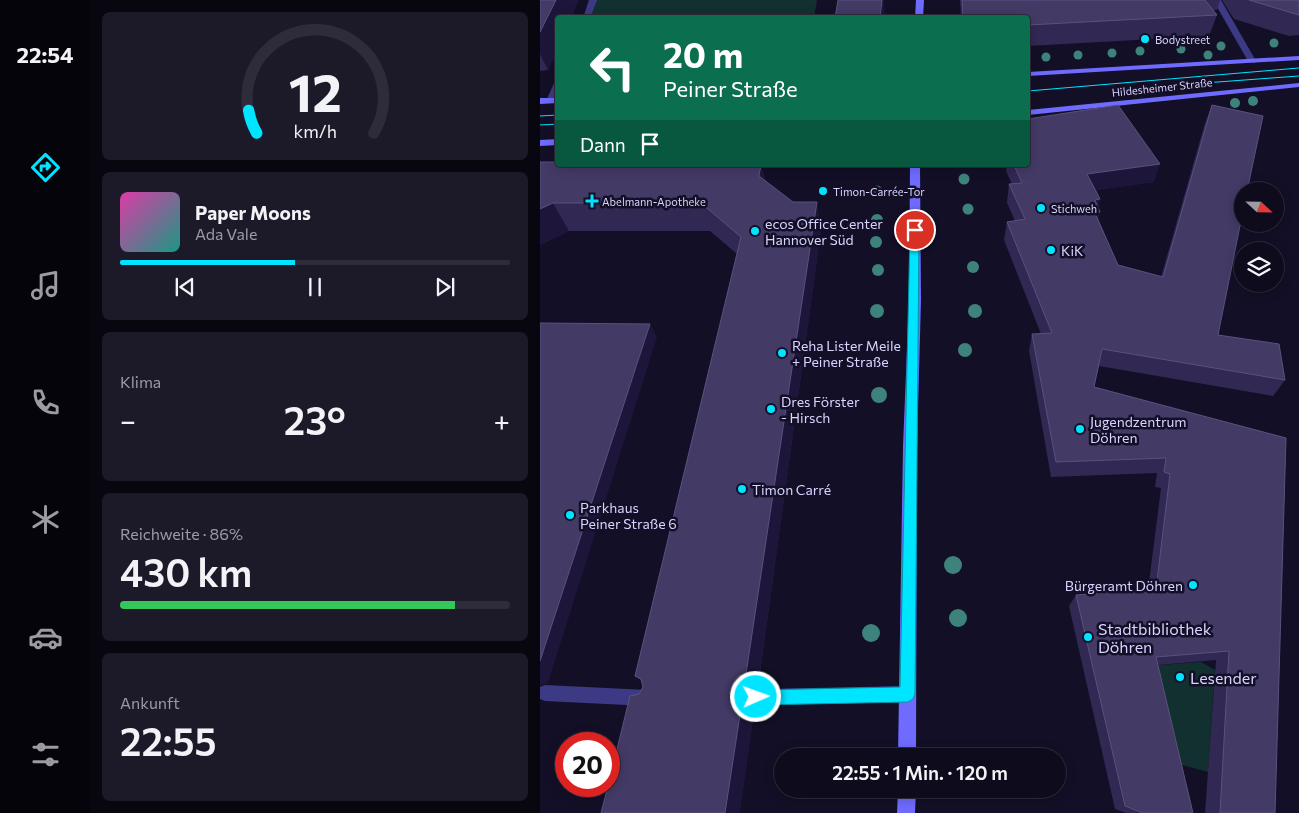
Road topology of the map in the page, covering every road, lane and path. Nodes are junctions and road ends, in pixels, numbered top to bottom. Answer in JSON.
{"nodes":[{"id":1,"x":593,"y":0,"type":"edge"},
{"id":2,"x":920,"y":0,"type":"edge"},
{"id":3,"x":1217,"y":0,"type":"edge"},
{"id":4,"x":587,"y":15,"type":"edge"},
{"id":5,"x":919,"y":15,"type":"edge"},
{"id":6,"x":1299,"y":58,"type":"edge"},
{"id":7,"x":1252,"y":61,"type":"junction"},
{"id":8,"x":1030,"y":74,"type":"edge"},
{"id":9,"x":1299,"y":85,"type":"edge"},
{"id":10,"x":554,"y":100,"type":"edge"},
{"id":11,"x":540,"y":101,"type":"edge"},
{"id":12,"x":1030,"y":113,"type":"edge"},
{"id":13,"x":555,"y":142,"type":"edge"},
{"id":14,"x":540,"y":143,"type":"edge"},
{"id":15,"x":915,"y":167,"type":"edge"},
{"id":16,"x":545,"y":693,"type":"dead end"},
{"id":17,"x":908,"y":694,"type":"junction"},
{"id":18,"x":756,"y":697,"type":"dead end"},
{"id":19,"x":652,"y":698,"type":"edge"},
{"id":20,"x":907,"y":748,"type":"edge"},
{"id":21,"x":907,"y":798,"type":"edge"},
{"id":22,"x":906,"y":813,"type":"edge"}],
"edges":[{"from":1,"to":4,"type":"street"},
{"from":2,"to":5,"type":"main road"},
{"from":3,"to":7,"type":"street"},
{"from":6,"to":7,"type":"main road","name":"Hildesheimer Straße"},
{"from":7,"to":8,"type":"main road","name":"Hildesheimer Straße"},
{"from":9,"to":12,"type":"main road","name":"Hildesheimer Straße"},
{"from":10,"to":11,"type":"main road"},
{"from":13,"to":14,"type":"main road"},
{"from":15,"to":17,"type":"main road"},
{"from":16,"to":19,"type":"street"},
{"from":17,"to":18,"type":"street"},
{"from":17,"to":20,"type":"main road"},
{"from":21,"to":22,"type":"main road"}]}
